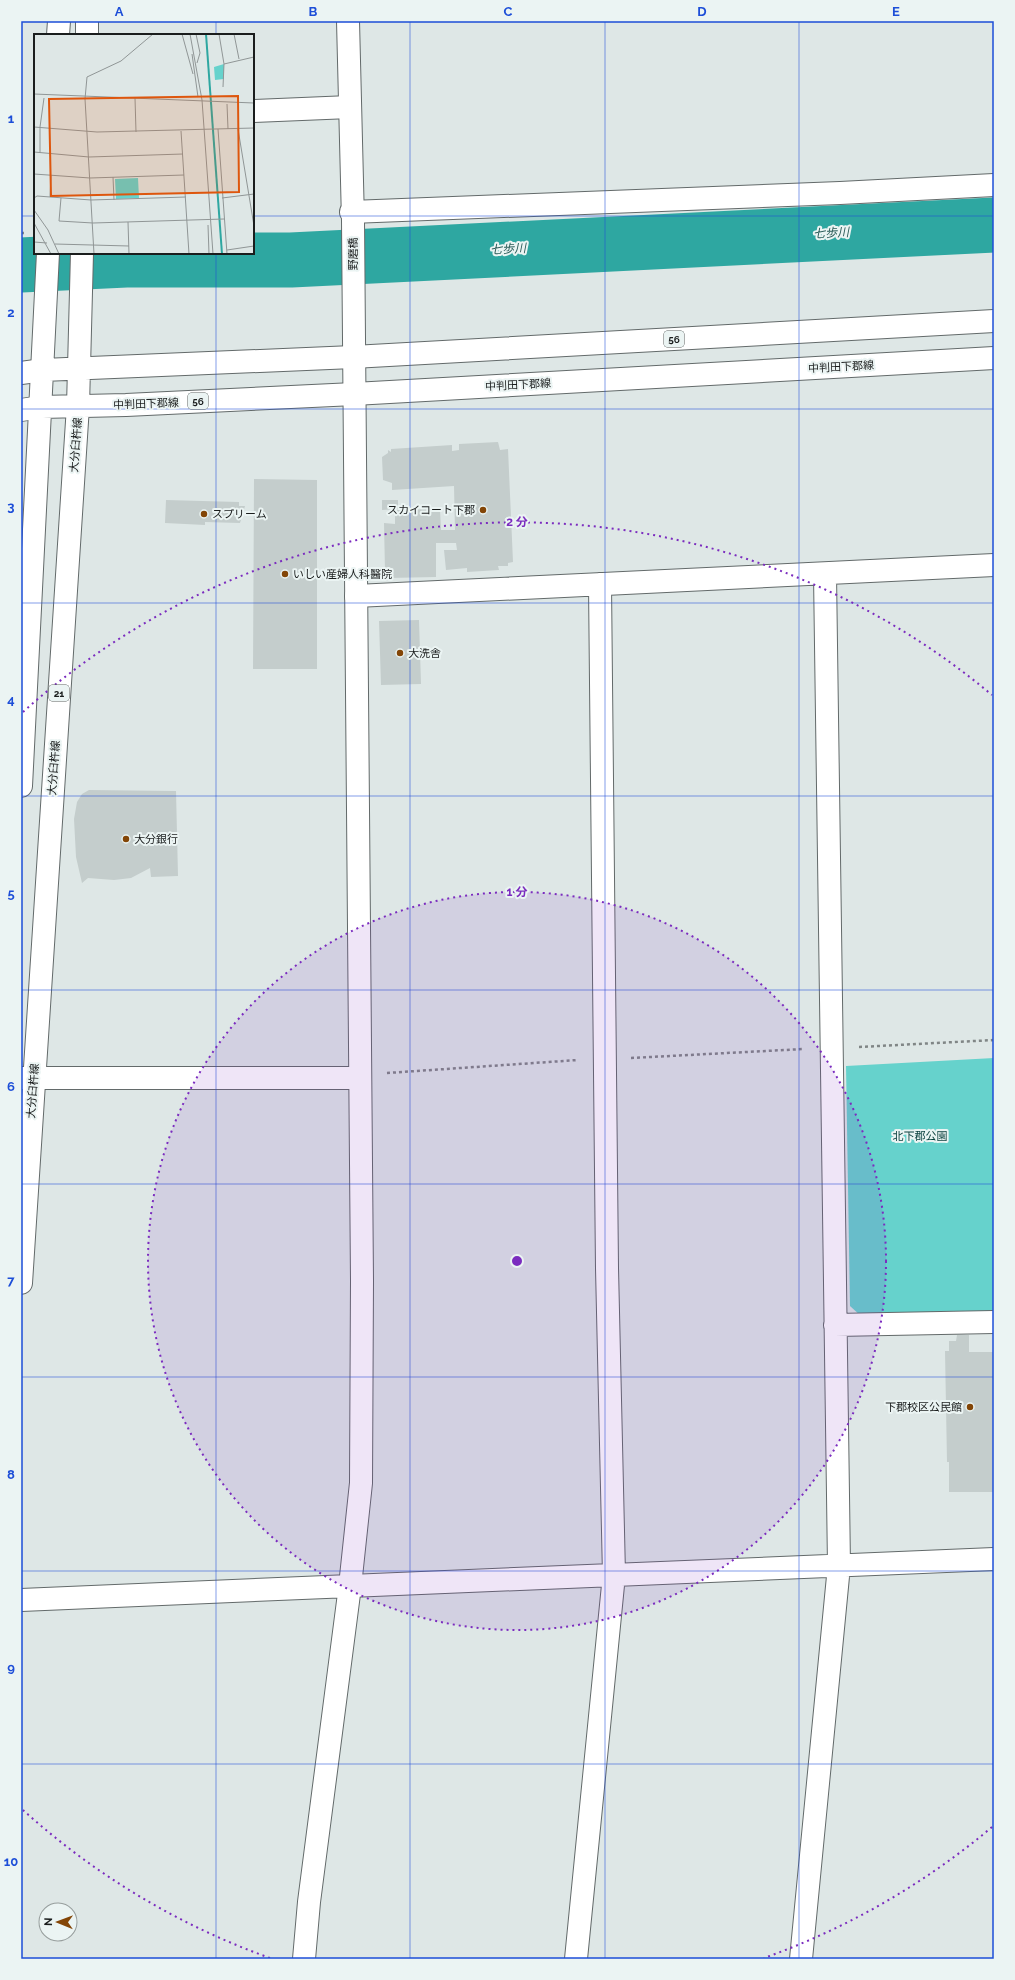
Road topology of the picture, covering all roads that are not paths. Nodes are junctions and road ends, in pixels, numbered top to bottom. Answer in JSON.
{"nodes":[{"id":1,"x":59,"y":21,"type":"edge"},
{"id":2,"x":87,"y":21,"type":"edge"},
{"id":3,"x":348,"y":21,"type":"edge"},
{"id":4,"x":58,"y":34,"type":"edge"},
{"id":5,"x":87,"y":34,"type":"edge"},
{"id":6,"x":350,"y":107,"type":"junction"},
{"id":7,"x":254,"y":111,"type":"edge"},
{"id":8,"x":994,"y":184,"type":"edge"},
{"id":9,"x":352,"y":216,"type":"junction"},
{"id":10,"x":48,"y":254,"type":"edge"},
{"id":11,"x":82,"y":254,"type":"edge"},
{"id":12,"x":994,"y":321,"type":"edge"},
{"id":13,"x":354,"y":357,"type":"junction"},
{"id":14,"x":994,"y":358,"type":"edge"},
{"id":15,"x":78,"y":368,"type":"junction"},
{"id":16,"x":43,"y":370,"type":"junction"},
{"id":17,"x":21,"y":373,"type":"edge"},
{"id":18,"x":354,"y":394,"type":"junction"},
{"id":19,"x":78,"y":406,"type":"junction"},
{"id":20,"x":31,"y":408,"type":"edge"},
{"id":21,"x":994,"y":565,"type":"edge"},
{"id":22,"x":825,"y":574,"type":"junction"},
{"id":23,"x":600,"y":584,"type":"junction"},
{"id":24,"x":356,"y":596,"type":"junction"},
{"id":25,"x":21,"y":786,"type":"edge"},
{"id":26,"x":28,"y":1078,"type":"edge"},
{"id":27,"x":360,"y":1078,"type":"junction"},
{"id":28,"x":21,"y":1283,"type":"edge"},
{"id":29,"x":994,"y":1322,"type":"edge"},
{"id":30,"x":835,"y":1325,"type":"junction"},
{"id":31,"x":994,"y":1559,"type":"edge"},
{"id":32,"x":839,"y":1566,"type":"junction"},
{"id":33,"x":614,"y":1575,"type":"junction"},
{"id":34,"x":350,"y":1586,"type":"junction"},
{"id":35,"x":21,"y":1600,"type":"edge"},
{"id":36,"x":304,"y":1959,"type":"edge"},
{"id":37,"x":576,"y":1959,"type":"edge"},
{"id":38,"x":801,"y":1959,"type":"edge"}],
"edges":[{"from":1,"to":4,"type":"street"},
{"from":2,"to":5,"type":"street"},
{"from":3,"to":6,"type":"street","name":"野磨橋"},
{"from":6,"to":7,"type":"street"},
{"from":6,"to":9,"type":"street","name":"野磨橋"},
{"from":8,"to":9,"type":"street"},
{"from":9,"to":13,"type":"street","name":"野磨橋"},
{"from":10,"to":16,"type":"street"},
{"from":11,"to":15,"type":"street","name":"大分臼杵線","number":"21"},
{"from":12,"to":13,"type":"street","number":"56"},
{"from":13,"to":15,"type":"street","number":"56"},
{"from":13,"to":18,"type":"street","name":"野磨橋"},
{"from":14,"to":18,"type":"street","name":"中判田下郡線","number":"56"},
{"from":15,"to":16,"type":"street","number":"56"},
{"from":15,"to":19,"type":"street","name":"大分臼杵線","number":"21"},
{"from":16,"to":17,"type":"street"},
{"from":16,"to":20,"type":"street"},
{"from":18,"to":19,"type":"street","name":"中判田下郡線","number":"56"},
{"from":18,"to":24,"type":"street","name":"野磨橋"},
{"from":19,"to":20,"type":"street","name":"中判田下郡線","number":"56"},
{"from":19,"to":26,"type":"street","name":"大分臼杵線","number":"21"},
{"from":20,"to":25,"type":"street"},
{"from":21,"to":22,"type":"street"},
{"from":22,"to":23,"type":"street"},
{"from":22,"to":30,"type":"street"},
{"from":23,"to":24,"type":"street"},
{"from":23,"to":33,"type":"street"},
{"from":24,"to":27,"type":"street","name":"野磨橋"},
{"from":26,"to":27,"type":"street"},
{"from":26,"to":28,"type":"street","name":"大分臼杵線","number":"21"},
{"from":27,"to":34,"type":"street","name":"野磨橋"},
{"from":29,"to":30,"type":"street"},
{"from":30,"to":32,"type":"street"},
{"from":31,"to":32,"type":"street"},
{"from":32,"to":33,"type":"street"},
{"from":32,"to":38,"type":"street"},
{"from":33,"to":34,"type":"street"},
{"from":33,"to":37,"type":"street"},
{"from":34,"to":35,"type":"street"},
{"from":34,"to":36,"type":"street","name":"野磨橋"}]}
